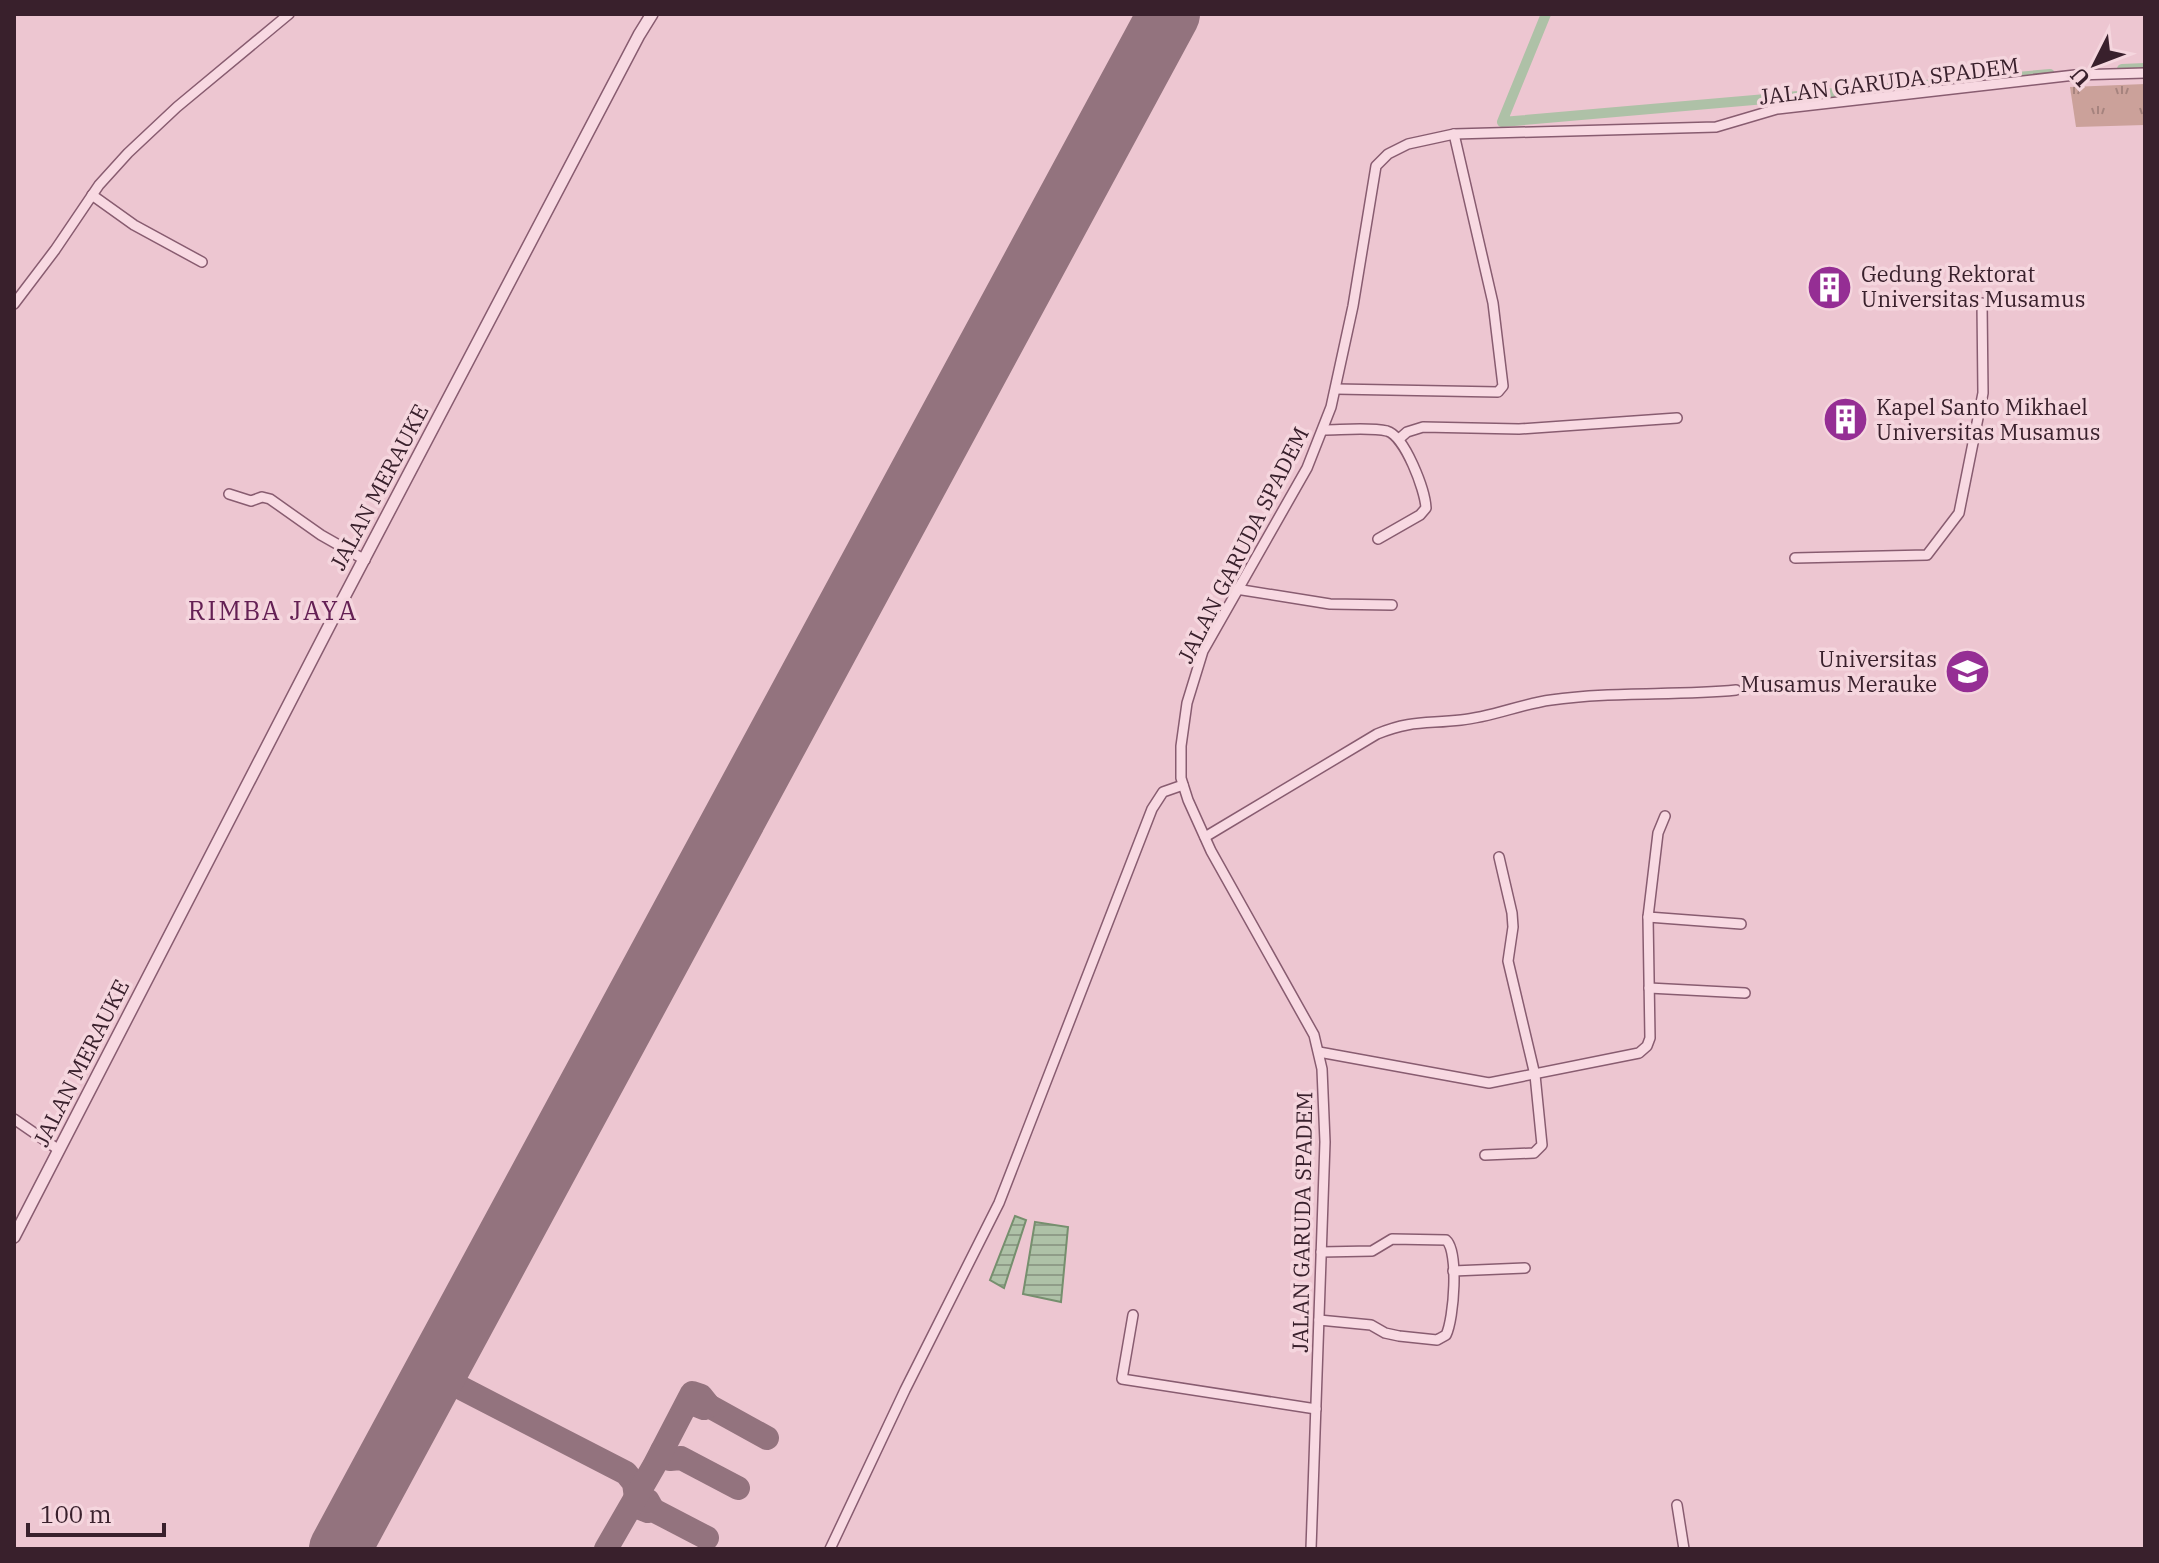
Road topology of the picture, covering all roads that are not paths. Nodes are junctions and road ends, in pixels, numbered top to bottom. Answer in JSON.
{"nodes":[{"id":1,"x":289,"y":14,"type":"edge"},
{"id":2,"x":652,"y":14,"type":"edge"},
{"id":3,"x":2145,"y":73,"type":"edge"},
{"id":4,"x":1454,"y":134,"type":"junction"},
{"id":5,"x":92,"y":195,"type":"junction"},
{"id":6,"x":202,"y":262,"type":"dead end"},
{"id":7,"x":1982,"y":303,"type":"dead end"},
{"id":8,"x":14,"y":304,"type":"edge"},
{"id":9,"x":1336,"y":389,"type":"junction"},
{"id":10,"x":1677,"y":418,"type":"dead end"},
{"id":11,"x":1323,"y":430,"type":"junction"},
{"id":12,"x":1399,"y":439,"type":"junction"},
{"id":13,"x":229,"y":494,"type":"dead end"},
{"id":14,"x":1378,"y":539,"type":"dead end"},
{"id":15,"x":1795,"y":558,"type":"dead end"},
{"id":16,"x":365,"y":560,"type":"junction"},
{"id":17,"x":1236,"y":589,"type":"junction"},
{"id":18,"x":1392,"y":605,"type":"dead end"},
{"id":19,"x":1736,"y":690,"type":"dead end"},
{"id":20,"x":1183,"y":785,"type":"junction"},
{"id":21,"x":1665,"y":816,"type":"dead end"},
{"id":22,"x":1205,"y":837,"type":"junction"},
{"id":23,"x":1499,"y":857,"type":"dead end"},
{"id":24,"x":1648,"y":917,"type":"junction"},
{"id":25,"x":1741,"y":924,"type":"dead end"},
{"id":26,"x":1649,"y":988,"type":"junction"},
{"id":27,"x":1745,"y":993,"type":"dead end"},
{"id":28,"x":1319,"y":1052,"type":"junction"},
{"id":29,"x":1535,"y":1075,"type":"junction"},
{"id":30,"x":14,"y":1119,"type":"edge"},
{"id":31,"x":59,"y":1150,"type":"junction"},
{"id":32,"x":1485,"y":1155,"type":"dead end"},
{"id":33,"x":14,"y":1237,"type":"edge"},
{"id":34,"x":1321,"y":1252,"type":"junction"},
{"id":35,"x":1525,"y":1268,"type":"dead end"},
{"id":36,"x":1453,"y":1271,"type":"junction"},
{"id":37,"x":1133,"y":1315,"type":"dead end"},
{"id":38,"x":1319,"y":1320,"type":"junction"},
{"id":39,"x":1316,"y":1409,"type":"junction"},
{"id":40,"x":1677,"y":1505,"type":"dead end"},
{"id":41,"x":830,"y":1549,"type":"edge"},
{"id":42,"x":1311,"y":1549,"type":"edge"},
{"id":43,"x":1684,"y":1549,"type":"edge"}],
"edges":[{"from":1,"to":5,"type":"street"},
{"from":2,"to":16,"type":"street","name":"JALAN MERAUKE"},
{"from":3,"to":4,"type":"street","name":"JALAN GARUDA SPADEM"},
{"from":4,"to":9,"type":"street","name":"JALAN GARUDA SPADEM"},
{"from":4,"to":9,"type":"street"},
{"from":5,"to":6,"type":"street"},
{"from":5,"to":8,"type":"street"},
{"from":7,"to":15,"type":"street"},
{"from":9,"to":11,"type":"street","name":"JALAN GARUDA SPADEM"},
{"from":10,"to":12,"type":"street"},
{"from":11,"to":12,"type":"street"},
{"from":11,"to":17,"type":"street","name":"JALAN GARUDA SPADEM"},
{"from":12,"to":14,"type":"street"},
{"from":13,"to":16,"type":"street"},
{"from":16,"to":31,"type":"street","name":"JALAN MERAUKE"},
{"from":17,"to":18,"type":"street"},
{"from":17,"to":20,"type":"street","name":"JALAN GARUDA SPADEM"},
{"from":19,"to":22,"type":"street"},
{"from":20,"to":22,"type":"street","name":"JALAN GARUDA SPADEM"},
{"from":20,"to":41,"type":"street"},
{"from":21,"to":24,"type":"street"},
{"from":22,"to":28,"type":"street","name":"JALAN GARUDA SPADEM"},
{"from":23,"to":29,"type":"street"},
{"from":24,"to":25,"type":"street"},
{"from":24,"to":26,"type":"street"},
{"from":26,"to":27,"type":"street"},
{"from":26,"to":29,"type":"street"},
{"from":28,"to":29,"type":"street"},
{"from":28,"to":34,"type":"street","name":"JALAN GARUDA SPADEM"},
{"from":29,"to":32,"type":"street"},
{"from":30,"to":31,"type":"street"},
{"from":31,"to":33,"type":"street","name":"JALAN MERAUKE"},
{"from":34,"to":36,"type":"street"},
{"from":34,"to":38,"type":"street","name":"JALAN GARUDA SPADEM"},
{"from":35,"to":36,"type":"street"},
{"from":36,"to":38,"type":"street"},
{"from":37,"to":39,"type":"street"},
{"from":38,"to":39,"type":"street","name":"JALAN GARUDA SPADEM"},
{"from":39,"to":42,"type":"street","name":"JALAN GARUDA SPADEM"},
{"from":40,"to":43,"type":"street"}]}
